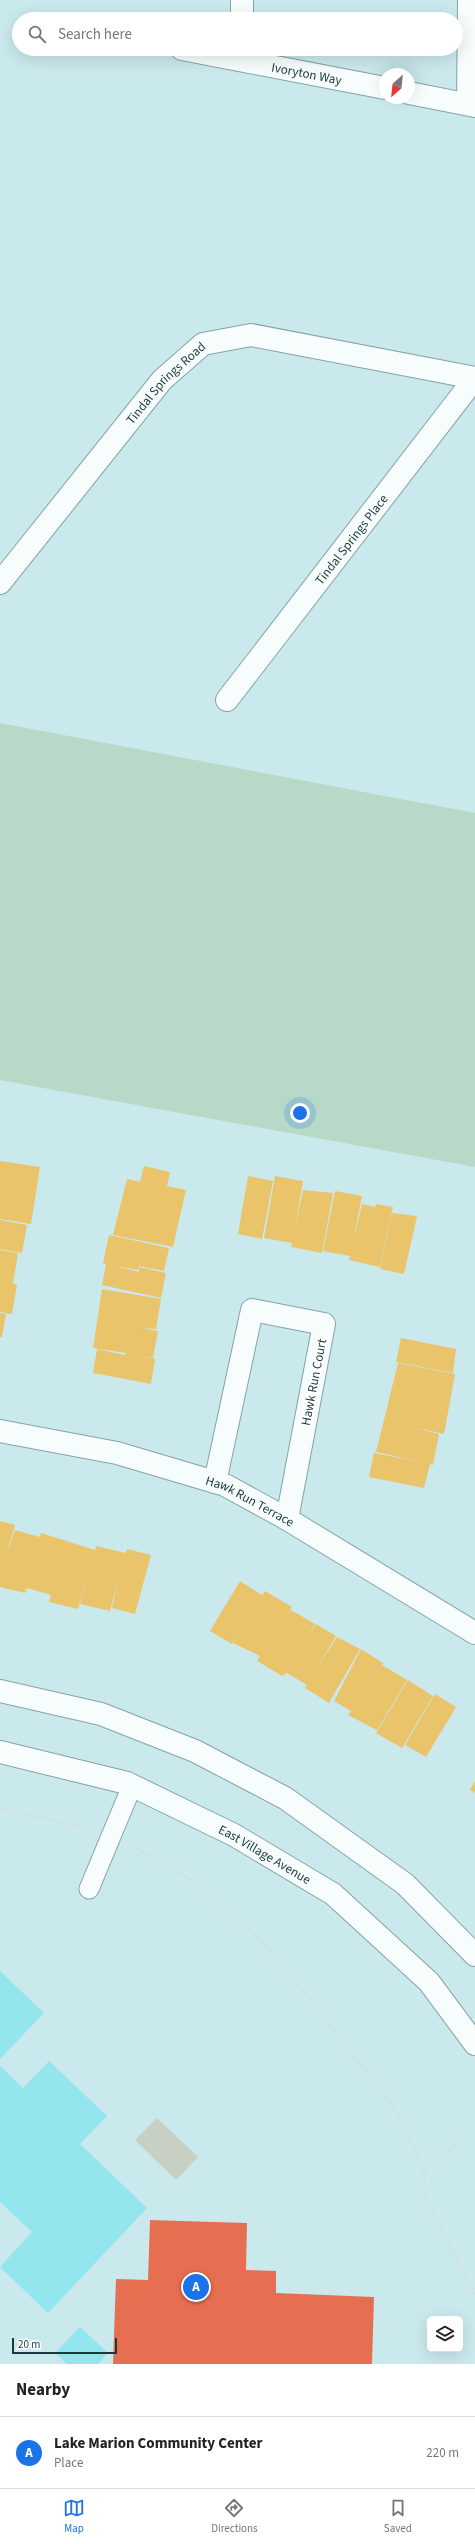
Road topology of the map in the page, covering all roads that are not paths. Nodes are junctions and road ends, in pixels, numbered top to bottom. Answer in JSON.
{"nodes":[{"id":1,"x":242,"y":0,"type":"edge"},
{"id":2,"x":469,"y":0,"type":"edge"},
{"id":3,"x":242,"y":12,"type":"edge"},
{"id":4,"x":246,"y":56,"type":"edge"},
{"id":5,"x":379,"y":87,"type":"edge"},
{"id":6,"x":415,"y":94,"type":"edge"},
{"id":7,"x":471,"y":105,"type":"edge"},
{"id":8,"x":475,"y":378,"type":"edge"},
{"id":9,"x":0,"y":583,"type":"edge"},
{"id":10,"x":227,"y":700,"type":"dead end"},
{"id":11,"x":0,"y":1430,"type":"edge"},
{"id":12,"x":215,"y":1482,"type":"junction"},
{"id":13,"x":287,"y":1519,"type":"junction"},
{"id":14,"x":475,"y":1633,"type":"edge"},
{"id":15,"x":0,"y":1691,"type":"edge"},
{"id":16,"x":0,"y":1752,"type":"edge"},
{"id":17,"x":132,"y":1786,"type":"junction"},
{"id":18,"x":88,"y":1890,"type":"dead end"},
{"id":19,"x":475,"y":1955,"type":"edge"},
{"id":20,"x":475,"y":2044,"type":"edge"}],
"edges":[{"from":1,"to":3,"type":"street"},
{"from":2,"to":7,"type":"street"},
{"from":4,"to":5,"type":"street","name":"Ivoryton Way"},
{"from":6,"to":7,"type":"street"},
{"from":8,"to":9,"type":"street","name":"Tindal Springs Road"},
{"from":8,"to":10,"type":"street","name":"Tindal Springs Place"},
{"from":11,"to":12,"type":"street","name":"Hawk Run Terrace"},
{"from":12,"to":13,"type":"street","name":"Hawk Run Terrace"},
{"from":12,"to":13,"type":"street","name":"Hawk Run Court"},
{"from":13,"to":14,"type":"street","name":"Hawk Run Terrace"},
{"from":15,"to":19,"type":"street"},
{"from":16,"to":17,"type":"street","name":"East Village Avenue"},
{"from":17,"to":18,"type":"lane"},
{"from":17,"to":20,"type":"street","name":"East Village Avenue"}]}
